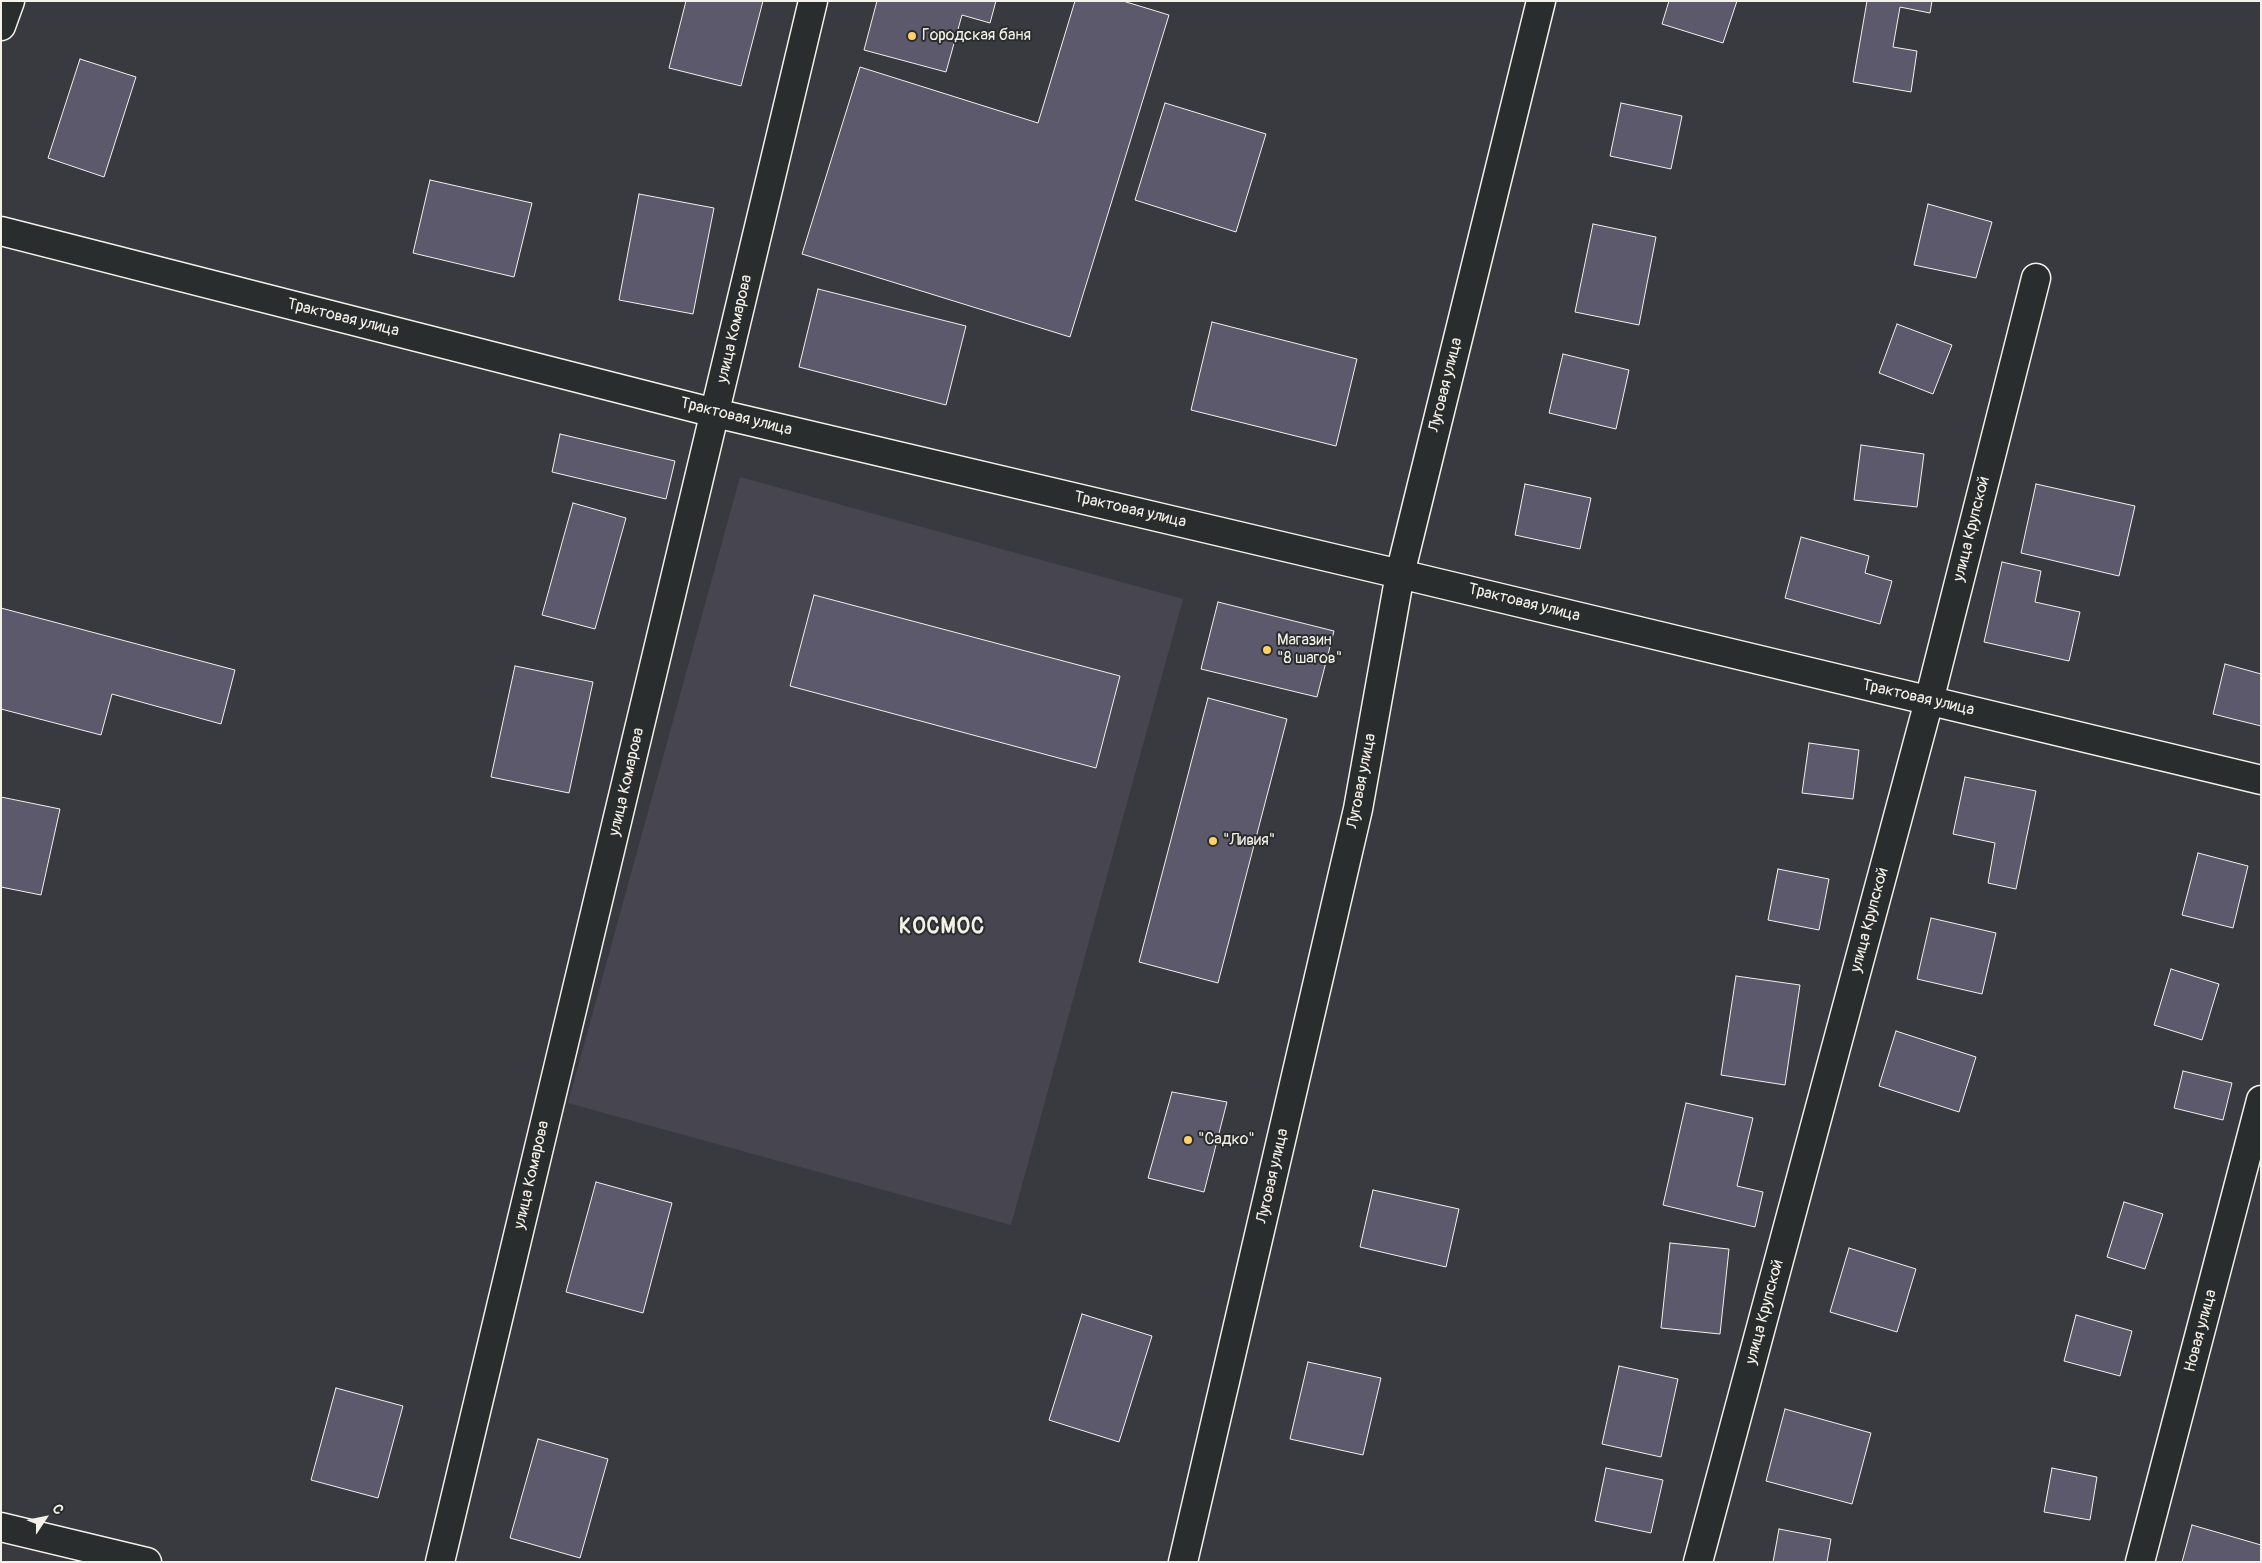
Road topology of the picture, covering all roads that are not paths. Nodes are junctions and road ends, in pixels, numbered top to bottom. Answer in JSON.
{"nodes":[{"id":1,"x":10,"y":1,"type":"edge"},
{"id":2,"x":813,"y":1,"type":"edge"},
{"id":3,"x":1542,"y":1,"type":"edge"},
{"id":4,"x":1,"y":26,"type":"edge"},
{"id":5,"x":1,"y":231,"type":"edge"},
{"id":6,"x":2036,"y":278,"type":"dead end"},
{"id":7,"x":715,"y":413,"type":"junction"},
{"id":8,"x":1400,"y":574,"type":"junction"},
{"id":9,"x":1929,"y":701,"type":"junction"},
{"id":10,"x":2261,"y":780,"type":"edge"},
{"id":11,"x":2261,"y":1100,"type":"edge"},
{"id":12,"x":1,"y":1527,"type":"edge"},
{"id":13,"x":147,"y":1562,"type":"edge"},
{"id":14,"x":440,"y":1562,"type":"edge"},
{"id":15,"x":1183,"y":1562,"type":"edge"},
{"id":16,"x":1698,"y":1562,"type":"edge"},
{"id":17,"x":2140,"y":1562,"type":"edge"}],
"edges":[{"from":1,"to":4,"type":"street"},
{"from":2,"to":7,"type":"street","name":"улица Комарова"},
{"from":3,"to":8,"type":"street","name":"Луговая улица"},
{"from":5,"to":7,"type":"street","name":"Трактовая улица"},
{"from":6,"to":9,"type":"street","name":"улица Крупской"},
{"from":7,"to":8,"type":"street","name":"Трактовая улица"},
{"from":7,"to":14,"type":"street","name":"улица Комарова"},
{"from":8,"to":9,"type":"street","name":"Трактовая улица"},
{"from":8,"to":15,"type":"street","name":"Луговая улица"},
{"from":9,"to":10,"type":"street","name":"Трактовая улица"},
{"from":9,"to":16,"type":"street","name":"улица Крупской"},
{"from":11,"to":17,"type":"street","name":"Новая улица"},
{"from":12,"to":13,"type":"street"}]}
